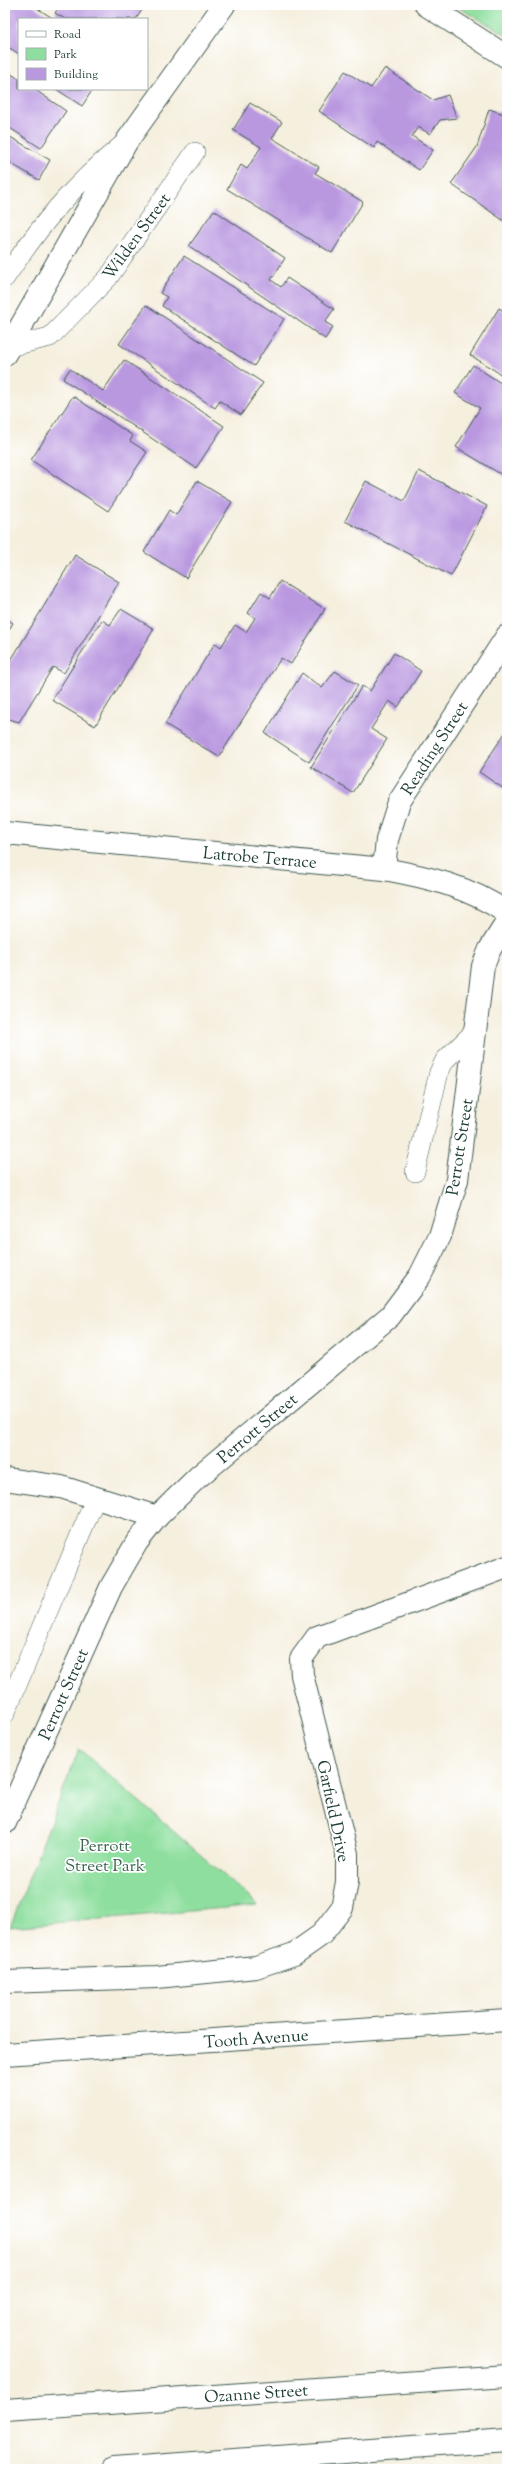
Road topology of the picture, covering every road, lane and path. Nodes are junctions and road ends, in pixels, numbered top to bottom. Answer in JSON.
{"nodes":[{"id":1,"x":224,"y":5,"type":"edge"},
{"id":2,"x":426,"y":5,"type":"edge"},
{"id":3,"x":507,"y":57,"type":"edge"},
{"id":4,"x":127,"y":141,"type":"junction"},
{"id":5,"x":196,"y":152,"type":"dead end"},
{"id":6,"x":5,"y":278,"type":"edge"},
{"id":7,"x":7,"y":351,"type":"edge"},
{"id":8,"x":507,"y":636,"type":"edge"},
{"id":9,"x":5,"y":833,"type":"edge"},
{"id":10,"x":384,"y":869,"type":"junction"},
{"id":11,"x":507,"y":913,"type":"edge"},
{"id":12,"x":507,"y":922,"type":"edge"},
{"id":13,"x":475,"y":1031,"type":"junction"},
{"id":14,"x":415,"y":1172,"type":"dead end"},
{"id":15,"x":5,"y":1479,"type":"edge"},
{"id":16,"x":96,"y":1497,"type":"junction"},
{"id":17,"x":158,"y":1517,"type":"junction"},
{"id":18,"x":507,"y":1566,"type":"edge"},
{"id":19,"x":5,"y":1714,"type":"edge"},
{"id":20,"x":5,"y":1823,"type":"edge"},
{"id":21,"x":5,"y":1982,"type":"edge"},
{"id":22,"x":507,"y":2020,"type":"edge"},
{"id":23,"x":5,"y":2054,"type":"edge"},
{"id":24,"x":507,"y":2376,"type":"edge"},
{"id":25,"x":5,"y":2410,"type":"edge"},
{"id":26,"x":507,"y":2440,"type":"edge"},
{"id":27,"x":113,"y":2469,"type":"edge"}],
"edges":[{"from":1,"to":4,"type":"street","name":"Wilden Street"},
{"from":2,"to":3,"type":"street"},
{"from":4,"to":6,"type":"lane","name":"Wilden Street"},
{"from":4,"to":7,"type":"street","name":"Wilden Street"},
{"from":5,"to":7,"type":"lane","name":"Wilden Street"},
{"from":8,"to":10,"type":"street","name":"Reading Street"},
{"from":9,"to":10,"type":"street","name":"Latrobe Terrace"},
{"from":10,"to":11,"type":"street","name":"Latrobe Terrace"},
{"from":12,"to":13,"type":"street","name":"Perrott Street"},
{"from":13,"to":14,"type":"lane","name":"Perrott Street"},
{"from":13,"to":17,"type":"street","name":"Perrott Street"},
{"from":15,"to":16,"type":"street"},
{"from":16,"to":17,"type":"street"},
{"from":16,"to":19,"type":"lane"},
{"from":17,"to":20,"type":"street","name":"Perrott Street"},
{"from":18,"to":21,"type":"street","name":"Garfield Drive"},
{"from":22,"to":23,"type":"street","name":"Tooth Avenue"},
{"from":24,"to":25,"type":"street","name":"Ozanne Street"},
{"from":26,"to":27,"type":"street"}]}
